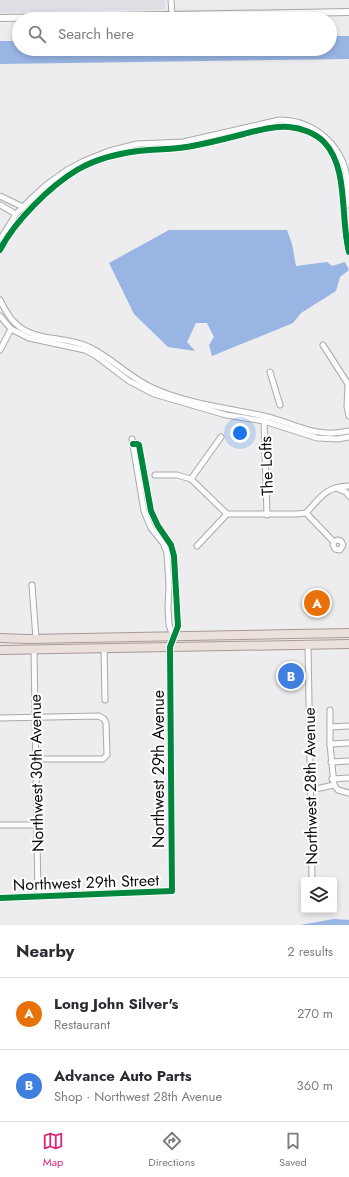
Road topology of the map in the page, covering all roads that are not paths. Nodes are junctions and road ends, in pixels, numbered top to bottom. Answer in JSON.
{"nodes":[{"id":1,"x":171,"y":0,"type":"edge"},
{"id":2,"x":172,"y":12,"type":"edge"},
{"id":3,"x":337,"y":12,"type":"edge"},
{"id":4,"x":349,"y":12,"type":"edge"},
{"id":5,"x":0,"y":18,"type":"edge"},
{"id":6,"x":12,"y":18,"type":"edge"},
{"id":7,"x":0,"y":196,"type":"edge"},
{"id":8,"x":0,"y":205,"type":"edge"},
{"id":9,"x":349,"y":205,"type":"edge"},
{"id":10,"x":23,"y":207,"type":"junction"},
{"id":11,"x":16,"y":214,"type":"junction"},
{"id":12,"x":0,"y":240,"type":"edge"},
{"id":13,"x":0,"y":250,"type":"edge"},
{"id":14,"x":349,"y":252,"type":"edge"},
{"id":15,"x":0,"y":300,"type":"edge"},
{"id":16,"x":0,"y":316,"type":"edge"},
{"id":17,"x":11,"y":329,"type":"junction"},
{"id":18,"x":323,"y":345,"type":"dead end"},
{"id":19,"x":0,"y":350,"type":"edge"},
{"id":20,"x":270,"y":372,"type":"dead end"},
{"id":21,"x":149,"y":389,"type":"junction"},
{"id":22,"x":280,"y":405,"type":"dead end"},
{"id":23,"x":349,"y":416,"type":"edge"},
{"id":24,"x":264,"y":419,"type":"junction"},
{"id":25,"x":349,"y":432,"type":"edge"},
{"id":26,"x":221,"y":437,"type":"dead end"},
{"id":27,"x":349,"y":437,"type":"edge"},
{"id":28,"x":155,"y":475,"type":"dead end"},
{"id":29,"x":191,"y":479,"type":"junction"},
{"id":30,"x":349,"y":486,"type":"edge"},
{"id":31,"x":333,"y":488,"type":"junction"},
{"id":32,"x":348,"y":494,"type":"edge"},
{"id":33,"x":306,"y":513,"type":"junction"},
{"id":34,"x":227,"y":514,"type":"junction"},
{"id":35,"x":267,"y":515,"type":"junction"},
{"id":36,"x":165,"y":536,"type":"junction"},
{"id":37,"x":160,"y":540,"type":"junction"},
{"id":38,"x":334,"y":542,"type":"dead end"},
{"id":39,"x":197,"y":546,"type":"dead end"},
{"id":40,"x":173,"y":550,"type":"junction"},
{"id":41,"x":167,"y":551,"type":"junction"},
{"id":42,"x":32,"y":585,"type":"dead end"},
{"id":43,"x":349,"y":633,"type":"edge"},
{"id":44,"x":305,"y":634,"type":"junction"},
{"id":45,"x":318,"y":634,"type":"junction"},
{"id":46,"x":173,"y":636,"type":"junction"},
{"id":47,"x":0,"y":638,"type":"edge"},
{"id":48,"x":36,"y":639,"type":"junction"},
{"id":49,"x":46,"y":639,"type":"junction"},
{"id":50,"x":290,"y":644,"type":"junction"},
{"id":51,"x":308,"y":644,"type":"junction"},
{"id":52,"x":349,"y":644,"type":"edge"},
{"id":53,"x":170,"y":647,"type":"junction"},
{"id":54,"x":104,"y":648,"type":"junction"},
{"id":55,"x":0,"y":650,"type":"edge"},
{"id":56,"x":20,"y":650,"type":"junction"},
{"id":57,"x":34,"y":650,"type":"junction"},
{"id":58,"x":105,"y":700,"type":"dead end"},
{"id":59,"x":330,"y":710,"type":"dead end"},
{"id":60,"x":36,"y":717,"type":"junction"},
{"id":61,"x":0,"y":718,"type":"edge"},
{"id":62,"x":349,"y":726,"type":"edge"},
{"id":63,"x":330,"y":727,"type":"junction"},
{"id":64,"x":349,"y":743,"type":"edge"},
{"id":65,"x":330,"y":744,"type":"junction"},
{"id":66,"x":36,"y":759,"type":"junction"},
{"id":67,"x":331,"y":762,"type":"junction"},
{"id":68,"x":349,"y":762,"type":"edge"},
{"id":69,"x":349,"y":778,"type":"edge"},
{"id":70,"x":332,"y":779,"type":"junction"},
{"id":71,"x":334,"y":785,"type":"junction"},
{"id":72,"x":311,"y":790,"type":"junction"},
{"id":73,"x":349,"y":793,"type":"edge"},
{"id":74,"x":0,"y":825,"type":"edge"},
{"id":75,"x":36,"y":825,"type":"junction"},
{"id":76,"x":312,"y":877,"type":"edge"},
{"id":77,"x":172,"y":891,"type":"joint"},
{"id":78,"x":38,"y":897,"type":"junction"},
{"id":79,"x":0,"y":898,"type":"edge"}],
"edges":[{"from":1,"to":2,"type":"street"},
{"from":3,"to":4,"type":"street"},
{"from":5,"to":6,"type":"street"},
{"from":7,"to":10,"type":"street"},
{"from":8,"to":11,"type":"street"},
{"from":9,"to":10,"type":"street"},
{"from":10,"to":11,"type":"street"},
{"from":11,"to":12,"type":"street"},
{"from":13,"to":14,"type":"street"},
{"from":15,"to":21,"type":"street"},
{"from":16,"to":17,"type":"street"},
{"from":17,"to":19,"type":"street"},
{"from":17,"to":21,"type":"street"},
{"from":18,"to":23,"type":"street"},
{"from":20,"to":22,"type":"street"},
{"from":21,"to":24,"type":"street"},
{"from":24,"to":25,"type":"street"},
{"from":24,"to":27,"type":"street"},
{"from":24,"to":35,"type":"street","name":"The Lofts"},
{"from":26,"to":29,"type":"street"},
{"from":28,"to":29,"type":"street"},
{"from":29,"to":34,"type":"street"},
{"from":30,"to":31,"type":"street"},
{"from":30,"to":32,"type":"street"},
{"from":31,"to":32,"type":"street"},
{"from":31,"to":33,"type":"street"},
{"from":33,"to":35,"type":"street"},
{"from":33,"to":38,"type":"street"},
{"from":34,"to":35,"type":"street"},
{"from":34,"to":39,"type":"street"},
{"from":36,"to":37,"type":"street"},
{"from":36,"to":37,"type":"street"},
{"from":36,"to":40,"type":"street"},
{"from":37,"to":41,"type":"street"},
{"from":40,"to":41,"type":"street"},
{"from":40,"to":46,"type":"street","name":"Northwest 29th Avenue"},
{"from":41,"to":46,"type":"street"},
{"from":42,"to":48,"type":"street"},
{"from":43,"to":45,"type":"main road"},
{"from":44,"to":45,"type":"main road"},
{"from":44,"to":46,"type":"main road"},
{"from":44,"to":50,"type":"main road"},
{"from":45,"to":51,"type":"main road"},
{"from":46,"to":49,"type":"main road"},
{"from":46,"to":53,"type":"street","name":"Northwest 29th Avenue"},
{"from":47,"to":48,"type":"main road"},
{"from":48,"to":49,"type":"main road"},
{"from":48,"to":56,"type":"main road"},
{"from":49,"to":57,"type":"main road"},
{"from":50,"to":51,"type":"main road"},
{"from":50,"to":53,"type":"main road"},
{"from":51,"to":52,"type":"main road"},
{"from":51,"to":72,"type":"street","name":"Northwest 28th Avenue"},
{"from":53,"to":54,"type":"main road"},
{"from":53,"to":77,"type":"street","name":"Northwest 29th Avenue"},
{"from":54,"to":57,"type":"main road"},
{"from":54,"to":58,"type":"street"},
{"from":55,"to":56,"type":"main road"},
{"from":56,"to":57,"type":"main road"},
{"from":57,"to":60,"type":"street","name":"Northwest 30th Avenue"},
{"from":59,"to":63,"type":"street"},
{"from":60,"to":61,"type":"street"},
{"from":60,"to":66,"type":"street","name":"Northwest 30th Avenue"},
{"from":60,"to":66,"type":"street"},
{"from":62,"to":63,"type":"street"},
{"from":63,"to":65,"type":"street"},
{"from":64,"to":65,"type":"street"},
{"from":65,"to":67,"type":"street"},
{"from":66,"to":75,"type":"street","name":"Northwest 30th Avenue"},
{"from":67,"to":68,"type":"street"},
{"from":67,"to":70,"type":"street"},
{"from":69,"to":70,"type":"street"},
{"from":70,"to":71,"type":"street"},
{"from":71,"to":72,"type":"street"},
{"from":71,"to":73,"type":"street"},
{"from":72,"to":76,"type":"street","name":"Northwest 28th Avenue"},
{"from":74,"to":75,"type":"street"},
{"from":75,"to":78,"type":"street","name":"Northwest 30th Avenue"},
{"from":77,"to":78,"type":"street","name":"Northwest 29th Street"},
{"from":78,"to":79,"type":"street","name":"Northwest 29th Street"}]}
